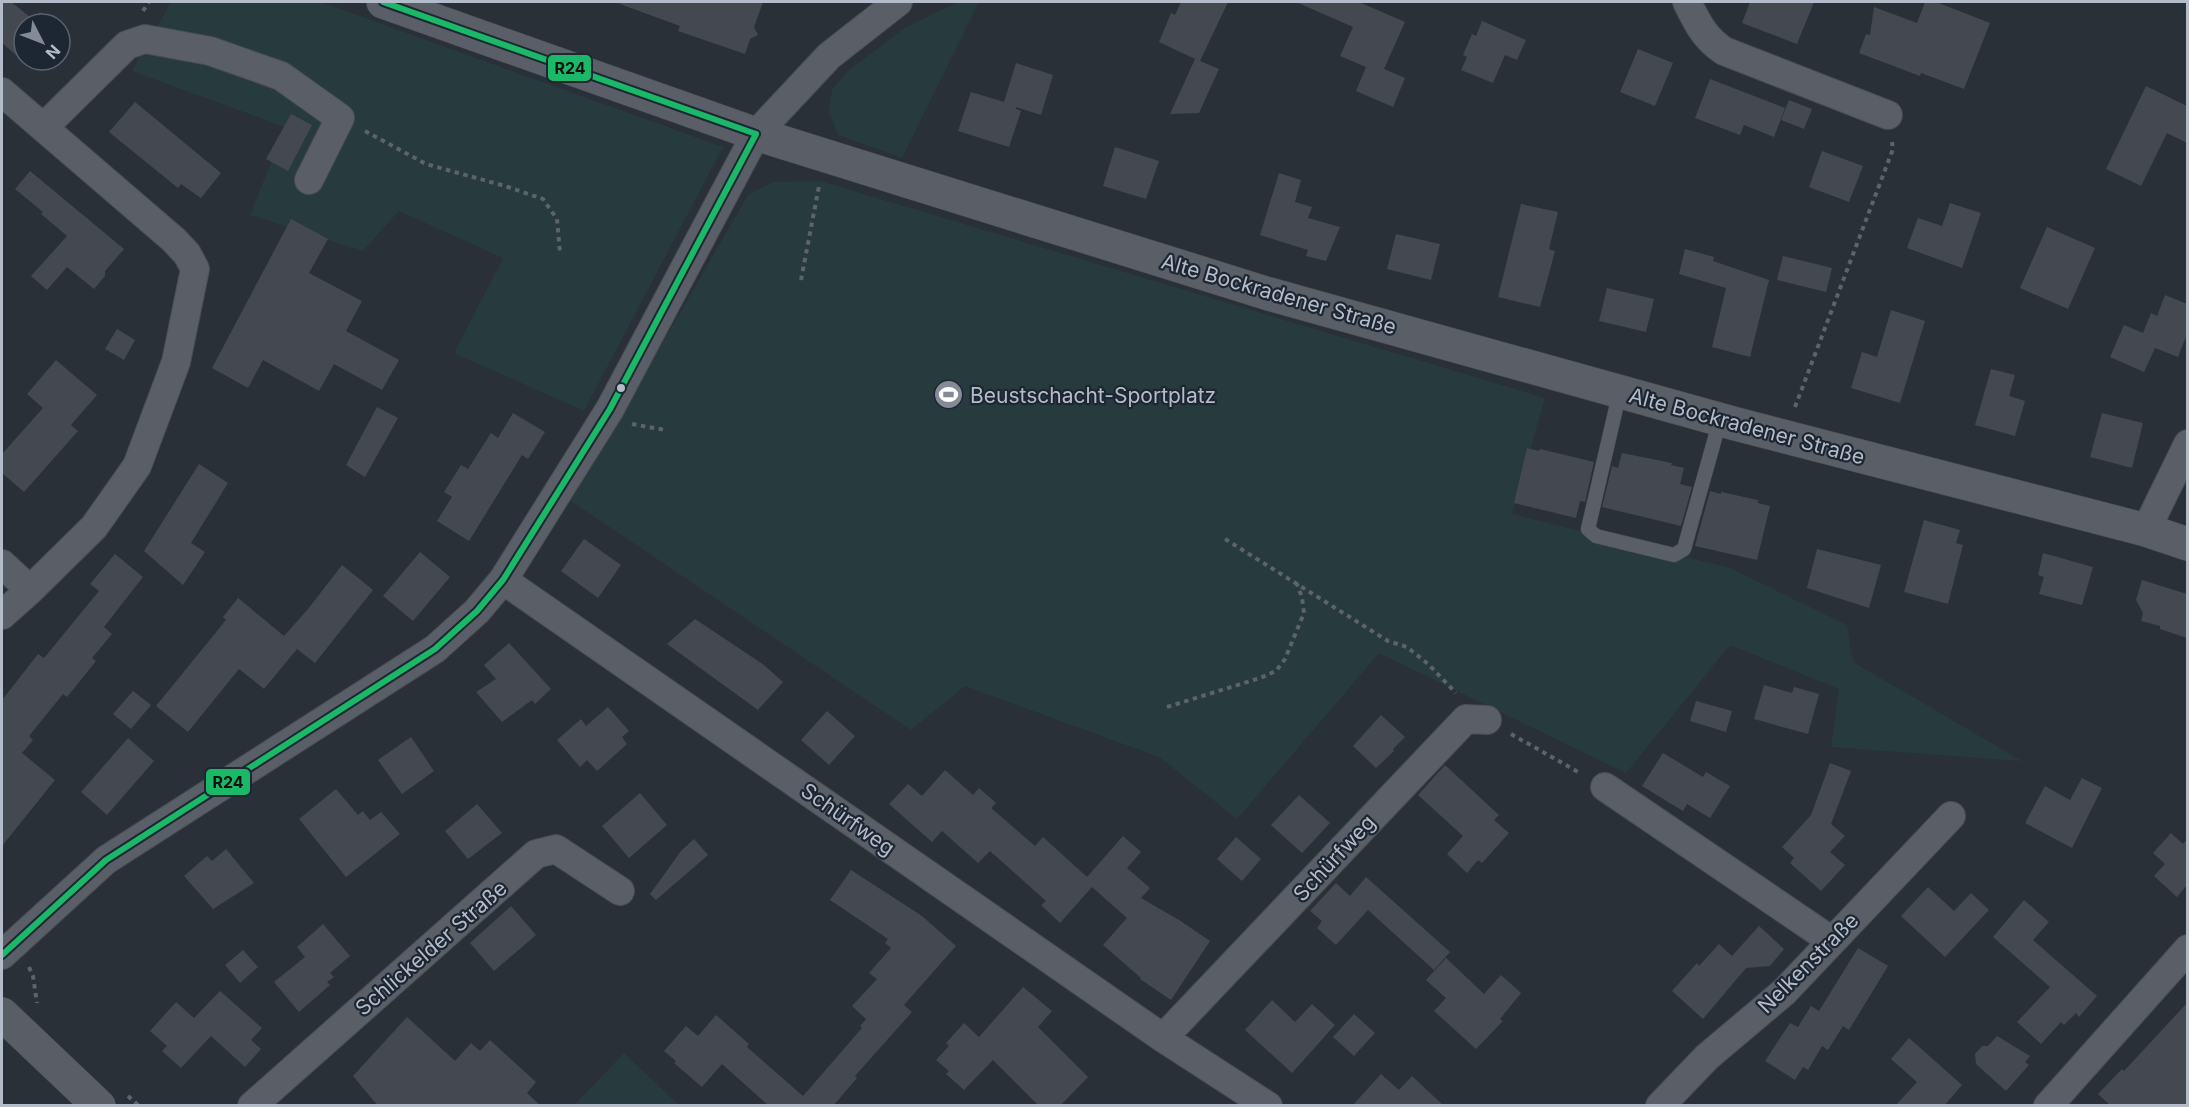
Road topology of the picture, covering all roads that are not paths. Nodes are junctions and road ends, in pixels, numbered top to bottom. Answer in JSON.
{"nodes":[{"id":1,"x":383,"y":2,"type":"edge"},
{"id":2,"x":898,"y":2,"type":"edge"},
{"id":3,"x":1687,"y":2,"type":"edge"},
{"id":4,"x":2,"y":92,"type":"edge"},
{"id":5,"x":1888,"y":115,"type":"road end"},
{"id":6,"x":44,"y":127,"type":"junction"},
{"id":7,"x":756,"y":134,"type":"junction"},
{"id":8,"x":309,"y":180,"type":"dead end"},
{"id":9,"x":1620,"y":391,"type":"junction"},
{"id":10,"x":1720,"y":420,"type":"junction"},
{"id":11,"x":2187,"y":444,"type":"edge"},
{"id":12,"x":2146,"y":530,"type":"junction"},
{"id":13,"x":2187,"y":544,"type":"edge"},
{"id":14,"x":2,"y":564,"type":"edge"},
{"id":15,"x":502,"y":580,"type":"junction"},
{"id":16,"x":30,"y":590,"type":"junction"},
{"id":17,"x":2,"y":615,"type":"edge"},
{"id":18,"x":1476,"y":719,"type":"road end"},
{"id":19,"x":1605,"y":787,"type":"road end"},
{"id":20,"x":1951,"y":816,"type":"dead end"},
{"id":21,"x":620,"y":891,"type":"dead end"},
{"id":22,"x":1832,"y":941,"type":"junction"},
{"id":23,"x":2187,"y":949,"type":"edge"},
{"id":24,"x":5,"y":952,"type":"edge"},
{"id":25,"x":2,"y":1014,"type":"edge"},
{"id":26,"x":1163,"y":1038,"type":"junction"},
{"id":27,"x":2056,"y":1102,"type":"edge"},
{"id":28,"x":99,"y":1106,"type":"edge"},
{"id":29,"x":252,"y":1106,"type":"edge"},
{"id":30,"x":1268,"y":1106,"type":"edge"},
{"id":31,"x":1660,"y":1106,"type":"edge"}],
"edges":[{"from":1,"to":7,"type":"street","name":"Alte Bockradener Straße"},
{"from":2,"to":7,"type":"street"},
{"from":3,"to":5,"type":"street"},
{"from":4,"to":6,"type":"street"},
{"from":6,"to":8,"type":"street"},
{"from":6,"to":16,"type":"street"},
{"from":7,"to":9,"type":"street","name":"Alte Bockradener Straße"},
{"from":7,"to":15,"type":"street"},
{"from":9,"to":10,"type":"street","name":"Alte Bockradener Straße"},
{"from":9,"to":10,"type":"lane"},
{"from":10,"to":12,"type":"street","name":"Alte Bockradener Straße"},
{"from":11,"to":12,"type":"street"},
{"from":12,"to":13,"type":"street","name":"Alte Bockradener Straße"},
{"from":14,"to":16,"type":"street"},
{"from":15,"to":24,"type":"street"},
{"from":15,"to":26,"type":"street","name":"Schürfweg"},
{"from":16,"to":17,"type":"street"},
{"from":18,"to":26,"type":"street","name":"Schürfweg"},
{"from":19,"to":22,"type":"street"},
{"from":20,"to":22,"type":"street","name":"Nelkenstraße"},
{"from":21,"to":29,"type":"street","name":"Schlickelder Straße"},
{"from":22,"to":31,"type":"street","name":"Nelkenstraße"},
{"from":23,"to":27,"type":"street"},
{"from":25,"to":28,"type":"main road"},
{"from":26,"to":30,"type":"street","name":"Schürfweg"}]}
